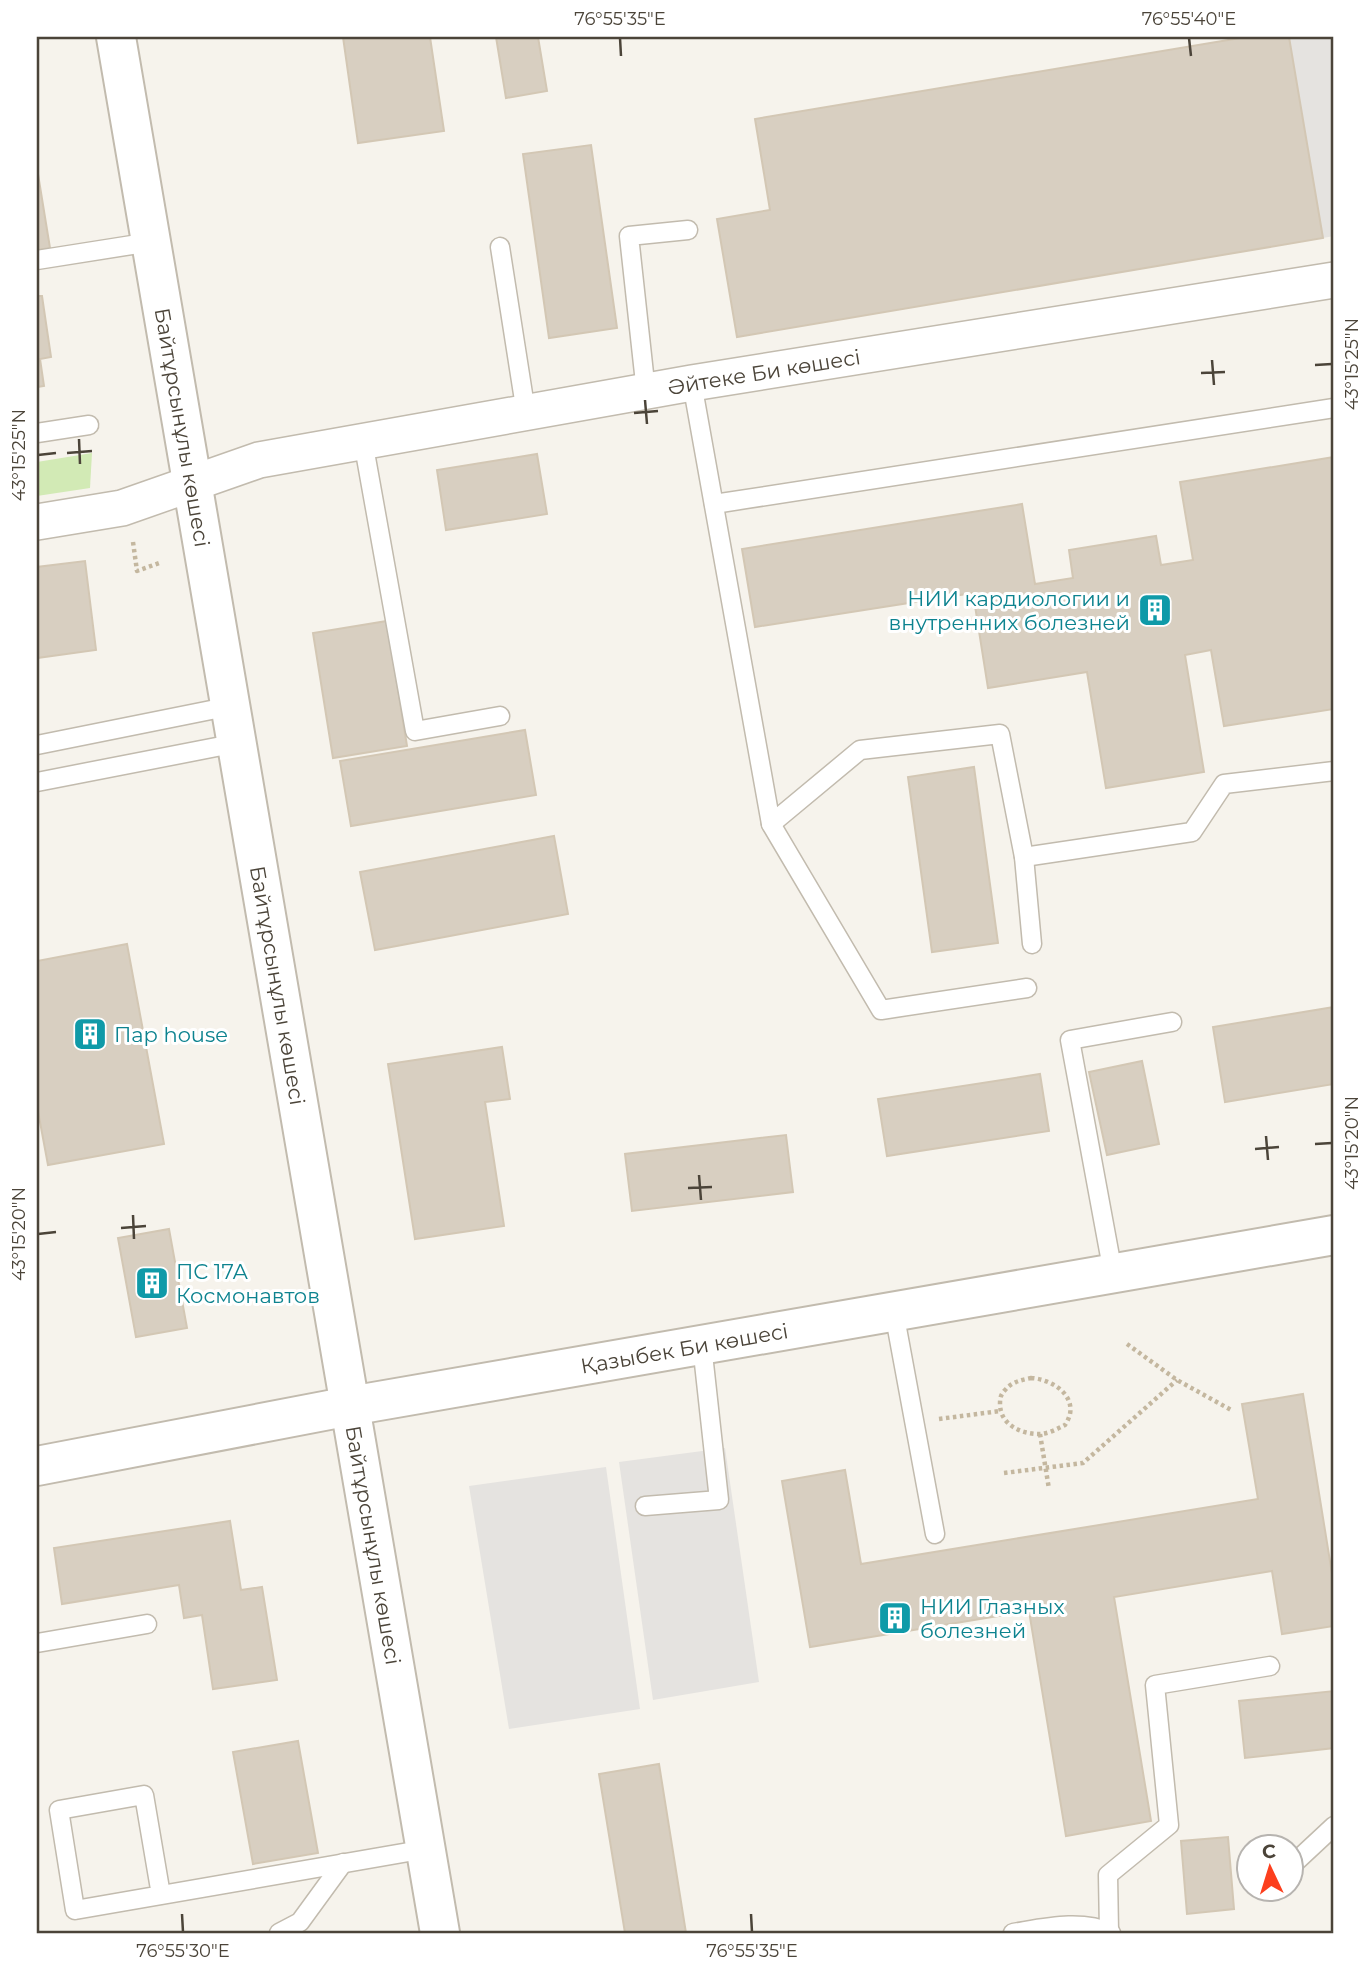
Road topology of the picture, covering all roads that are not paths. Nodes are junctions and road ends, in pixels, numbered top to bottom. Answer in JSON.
{"nodes":[{"id":1,"x":116,"y":37,"type":"edge"},
{"id":2,"x":688,"y":230,"type":"dead end"},
{"id":3,"x":151,"y":242,"type":"junction"},
{"id":4,"x":500,"y":247,"type":"dead end"},
{"id":5,"x":37,"y":260,"type":"edge"},
{"id":6,"x":1334,"y":280,"type":"edge"},
{"id":7,"x":692,"y":383,"type":"junction"},
{"id":8,"x":646,"y":391,"type":"junction"},
{"id":9,"x":1334,"y":408,"type":"edge"},
{"id":10,"x":526,"y":413,"type":"junction"},
{"id":11,"x":89,"y":425,"type":"dead end"},
{"id":12,"x":37,"y":433,"type":"edge"},
{"id":13,"x":363,"y":441,"type":"junction"},
{"id":14,"x":193,"y":483,"type":"junction"},
{"id":15,"x":714,"y":504,"type":"junction"},
{"id":16,"x":37,"y":522,"type":"edge"},
{"id":17,"x":231,"y":706,"type":"junction"},
{"id":18,"x":500,"y":716,"type":"dead end"},
{"id":19,"x":237,"y":743,"type":"junction"},
{"id":20,"x":37,"y":745,"type":"edge"},
{"id":21,"x":1334,"y":771,"type":"edge"},
{"id":22,"x":37,"y":782,"type":"edge"},
{"id":23,"x":771,"y":824,"type":"junction"},
{"id":24,"x":1024,"y":857,"type":"junction"},
{"id":25,"x":1032,"y":944,"type":"dead end"},
{"id":26,"x":1027,"y":988,"type":"dead end"},
{"id":27,"x":1172,"y":1022,"type":"dead end"},
{"id":28,"x":1334,"y":1235,"type":"edge"},
{"id":29,"x":1113,"y":1273,"type":"junction"},
{"id":30,"x":894,"y":1312,"type":"junction"},
{"id":31,"x":702,"y":1345,"type":"junction"},
{"id":32,"x":350,"y":1406,"type":"junction"},
{"id":33,"x":37,"y":1466,"type":"edge"},
{"id":34,"x":645,"y":1506,"type":"dead end"},
{"id":35,"x":935,"y":1534,"type":"dead end"},
{"id":36,"x":147,"y":1624,"type":"dead end"},
{"id":37,"x":37,"y":1643,"type":"edge"},
{"id":38,"x":1270,"y":1666,"type":"dead end"},
{"id":39,"x":1334,"y":1826,"type":"edge"},
{"id":40,"x":426,"y":1849,"type":"junction"},
{"id":41,"x":1304,"y":1854,"type":"edge"},
{"id":42,"x":342,"y":1863,"type":"junction"},
{"id":43,"x":161,"y":1895,"type":"junction"},
{"id":44,"x":1110,"y":1932,"type":"edge"},
{"id":45,"x":279,"y":1933,"type":"edge"},
{"id":46,"x":440,"y":1933,"type":"edge"},
{"id":47,"x":1013,"y":1933,"type":"edge"}],
"edges":[{"from":1,"to":3,"type":"street","name":"Байтұрсынұлы көшесі"},
{"from":2,"to":8,"type":"lane"},
{"from":3,"to":5,"type":"lane"},
{"from":3,"to":14,"type":"street","name":"Байтұрсынұлы көшесі"},
{"from":4,"to":10,"type":"lane"},
{"from":6,"to":7,"type":"street","name":"Әйтеке Би көшесі"},
{"from":7,"to":8,"type":"street","name":"Әйтеке Би көшесі"},
{"from":7,"to":15,"type":"lane"},
{"from":8,"to":10,"type":"street","name":"Әйтеке Би көшесі"},
{"from":9,"to":15,"type":"lane"},
{"from":10,"to":13,"type":"street","name":"Әйтеке Би көшесі"},
{"from":11,"to":12,"type":"lane"},
{"from":13,"to":14,"type":"street","name":"Әйтеке Би көшесі"},
{"from":13,"to":18,"type":"lane"},
{"from":14,"to":16,"type":"street","name":"Әйтеке Би көшесі"},
{"from":14,"to":17,"type":"street","name":"Байтұрсынұлы көшесі"},
{"from":15,"to":23,"type":"lane"},
{"from":17,"to":19,"type":"street","name":"Байтұрсынұлы көшесі"},
{"from":17,"to":20,"type":"lane"},
{"from":19,"to":22,"type":"lane"},
{"from":19,"to":32,"type":"street","name":"Байтұрсынұлы көшесі"},
{"from":21,"to":24,"type":"lane"},
{"from":23,"to":24,"type":"lane"},
{"from":23,"to":26,"type":"lane"},
{"from":24,"to":25,"type":"lane"},
{"from":27,"to":29,"type":"lane"},
{"from":28,"to":29,"type":"street","name":"Қазыбек Би көшесі"},
{"from":29,"to":30,"type":"street","name":"Қазыбек Би көшесі"},
{"from":30,"to":31,"type":"street","name":"Қазыбек Би көшесі"},
{"from":30,"to":35,"type":"lane"},
{"from":31,"to":32,"type":"street","name":"Қазыбек Би көшесі"},
{"from":31,"to":34,"type":"lane"},
{"from":32,"to":33,"type":"street","name":"Қазыбек Би көшесі"},
{"from":32,"to":40,"type":"street","name":"Байтұрсынұлы көшесі"},
{"from":36,"to":37,"type":"lane"},
{"from":38,"to":44,"type":"lane"},
{"from":39,"to":41,"type":"lane"},
{"from":40,"to":42,"type":"lane"},
{"from":40,"to":46,"type":"street","name":"Байтұрсынұлы көшесі"},
{"from":42,"to":43,"type":"lane"},
{"from":42,"to":45,"type":"lane"},
{"from":43,"to":43,"type":"lane"},
{"from":44,"to":47,"type":"lane"}]}
